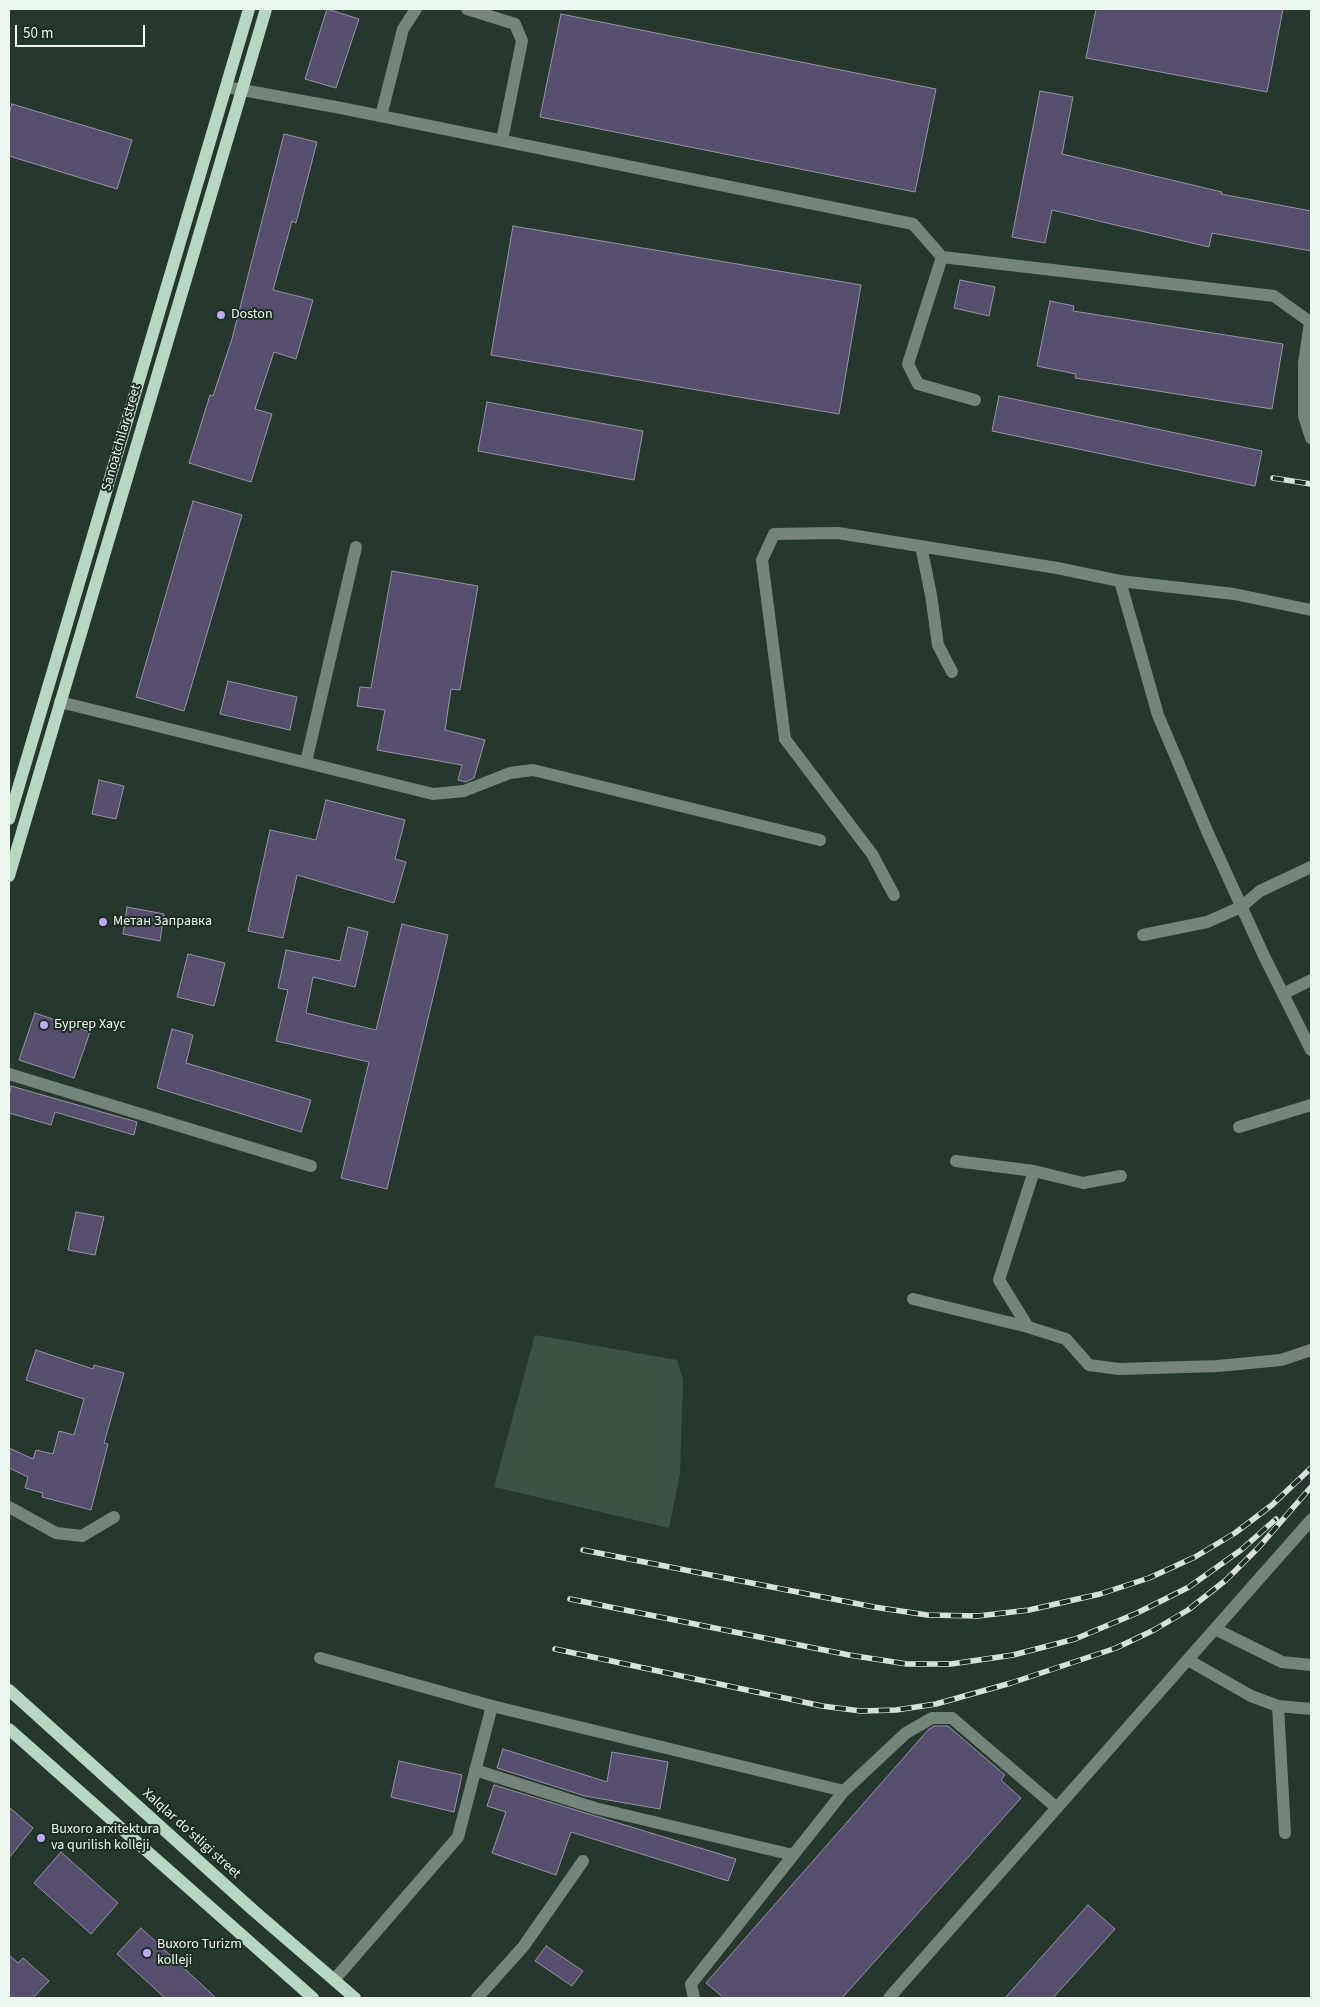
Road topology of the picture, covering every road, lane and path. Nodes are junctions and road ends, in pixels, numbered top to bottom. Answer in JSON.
{"nodes":[{"id":1,"x":249,"y":9,"type":"edge"},
{"id":2,"x":266,"y":9,"type":"edge"},
{"id":3,"x":416,"y":9,"type":"edge"},
{"id":4,"x":467,"y":9,"type":"edge"},
{"id":5,"x":226,"y":87,"type":"junction"},
{"id":6,"x":242,"y":91,"type":"junction"},
{"id":7,"x":381,"y":116,"type":"junction"},
{"id":8,"x":502,"y":140,"type":"junction"},
{"id":9,"x":942,"y":258,"type":"junction"},
{"id":10,"x":975,"y":400,"type":"dead end"},
{"id":11,"x":1311,"y":438,"type":"edge"},
{"id":12,"x":921,"y":546,"type":"junction"},
{"id":13,"x":356,"y":547,"type":"dead end"},
{"id":14,"x":1120,"y":581,"type":"junction"},
{"id":15,"x":1311,"y":610,"type":"edge"},
{"id":16,"x":952,"y":672,"type":"dead end"},
{"id":17,"x":60,"y":702,"type":"junction"},
{"id":18,"x":306,"y":762,"type":"junction"},
{"id":19,"x":9,"y":818,"type":"edge"},
{"id":20,"x":820,"y":840,"type":"dead end"},
{"id":21,"x":1311,"y":867,"type":"edge"},
{"id":22,"x":9,"y":876,"type":"edge"},
{"id":23,"x":894,"y":895,"type":"dead end"},
{"id":24,"x":1241,"y":907,"type":"junction"},
{"id":25,"x":1143,"y":935,"type":"dead end"},
{"id":26,"x":1311,"y":980,"type":"edge"},
{"id":27,"x":1283,"y":994,"type":"junction"},
{"id":28,"x":1311,"y":1050,"type":"edge"},
{"id":29,"x":9,"y":1074,"type":"edge"},
{"id":30,"x":1311,"y":1105,"type":"edge"},
{"id":31,"x":1239,"y":1127,"type":"dead end"},
{"id":32,"x":956,"y":1161,"type":"dead end"},
{"id":33,"x":311,"y":1166,"type":"dead end"},
{"id":34,"x":1034,"y":1171,"type":"junction"},
{"id":35,"x":1121,"y":1176,"type":"dead end"},
{"id":36,"x":913,"y":1299,"type":"dead end"},
{"id":37,"x":1028,"y":1327,"type":"junction"},
{"id":38,"x":1311,"y":1350,"type":"edge"},
{"id":39,"x":9,"y":1507,"type":"edge"},
{"id":40,"x":114,"y":1517,"type":"dead end"},
{"id":41,"x":1311,"y":1520,"type":"edge"},
{"id":42,"x":1215,"y":1629,"type":"junction"},
{"id":43,"x":320,"y":1658,"type":"dead end"},
{"id":44,"x":1188,"y":1660,"type":"junction"},
{"id":45,"x":1311,"y":1665,"type":"edge"},
{"id":46,"x":9,"y":1690,"type":"edge"},
{"id":47,"x":492,"y":1706,"type":"junction"},
{"id":48,"x":1278,"y":1706,"type":"junction"},
{"id":49,"x":1311,"y":1709,"type":"edge"},
{"id":50,"x":9,"y":1729,"type":"edge"},
{"id":51,"x":476,"y":1770,"type":"junction"},
{"id":52,"x":844,"y":1791,"type":"junction"},
{"id":53,"x":1058,"y":1808,"type":"junction"},
{"id":54,"x":1285,"y":1833,"type":"dead end"},
{"id":55,"x":793,"y":1855,"type":"junction"},
{"id":56,"x":583,"y":1861,"type":"dead end"},
{"id":57,"x":334,"y":1980,"type":"junction"},
{"id":58,"x":313,"y":1998,"type":"edge"},
{"id":59,"x":355,"y":1998,"type":"edge"},
{"id":60,"x":477,"y":1998,"type":"edge"},
{"id":61,"x":694,"y":1998,"type":"edge"},
{"id":62,"x":889,"y":1998,"type":"edge"}],
"edges":[{"from":1,"to":5,"type":"main road","name":"Sanoatchilar street"},
{"from":2,"to":6,"type":"main road","name":"Sanoatchilar street"},
{"from":3,"to":7,"type":"street"},
{"from":4,"to":8,"type":"street"},
{"from":5,"to":6,"type":"street"},
{"from":5,"to":19,"type":"main road","name":"Sanoatchilar street"},
{"from":6,"to":7,"type":"street"},
{"from":6,"to":17,"type":"main road","name":"Sanoatchilar street"},
{"from":7,"to":8,"type":"street"},
{"from":8,"to":9,"type":"street"},
{"from":9,"to":10,"type":"street"},
{"from":9,"to":11,"type":"street"},
{"from":12,"to":14,"type":"street"},
{"from":12,"to":16,"type":"street"},
{"from":12,"to":23,"type":"street"},
{"from":13,"to":18,"type":"street"},
{"from":14,"to":15,"type":"street"},
{"from":14,"to":24,"type":"street"},
{"from":17,"to":18,"type":"street"},
{"from":17,"to":22,"type":"main road","name":"Sanoatchilar street"},
{"from":18,"to":20,"type":"street"},
{"from":21,"to":24,"type":"street"},
{"from":24,"to":25,"type":"street"},
{"from":24,"to":27,"type":"street"},
{"from":26,"to":27,"type":"street"},
{"from":27,"to":28,"type":"street"},
{"from":29,"to":33,"type":"street"},
{"from":30,"to":31,"type":"street"},
{"from":32,"to":34,"type":"street"},
{"from":34,"to":35,"type":"street"},
{"from":34,"to":37,"type":"street"},
{"from":36,"to":37,"type":"street"},
{"from":37,"to":38,"type":"street"},
{"from":39,"to":40,"type":"street"},
{"from":41,"to":42,"type":"street"},
{"from":42,"to":44,"type":"street"},
{"from":42,"to":45,"type":"street"},
{"from":43,"to":47,"type":"street"},
{"from":44,"to":48,"type":"street"},
{"from":44,"to":53,"type":"street"},
{"from":46,"to":57,"type":"main road","name":"Xalqlar doʻstligi street"},
{"from":47,"to":51,"type":"street"},
{"from":47,"to":52,"type":"street"},
{"from":48,"to":49,"type":"street"},
{"from":48,"to":54,"type":"street"},
{"from":50,"to":58,"type":"main road"},
{"from":51,"to":55,"type":"street"},
{"from":51,"to":57,"type":"street"},
{"from":52,"to":53,"type":"street"},
{"from":52,"to":55,"type":"street"},
{"from":53,"to":62,"type":"street"},
{"from":55,"to":61,"type":"street"},
{"from":56,"to":60,"type":"street"},
{"from":57,"to":59,"type":"main road","name":"Xalqlar doʻstligi street"}]}
